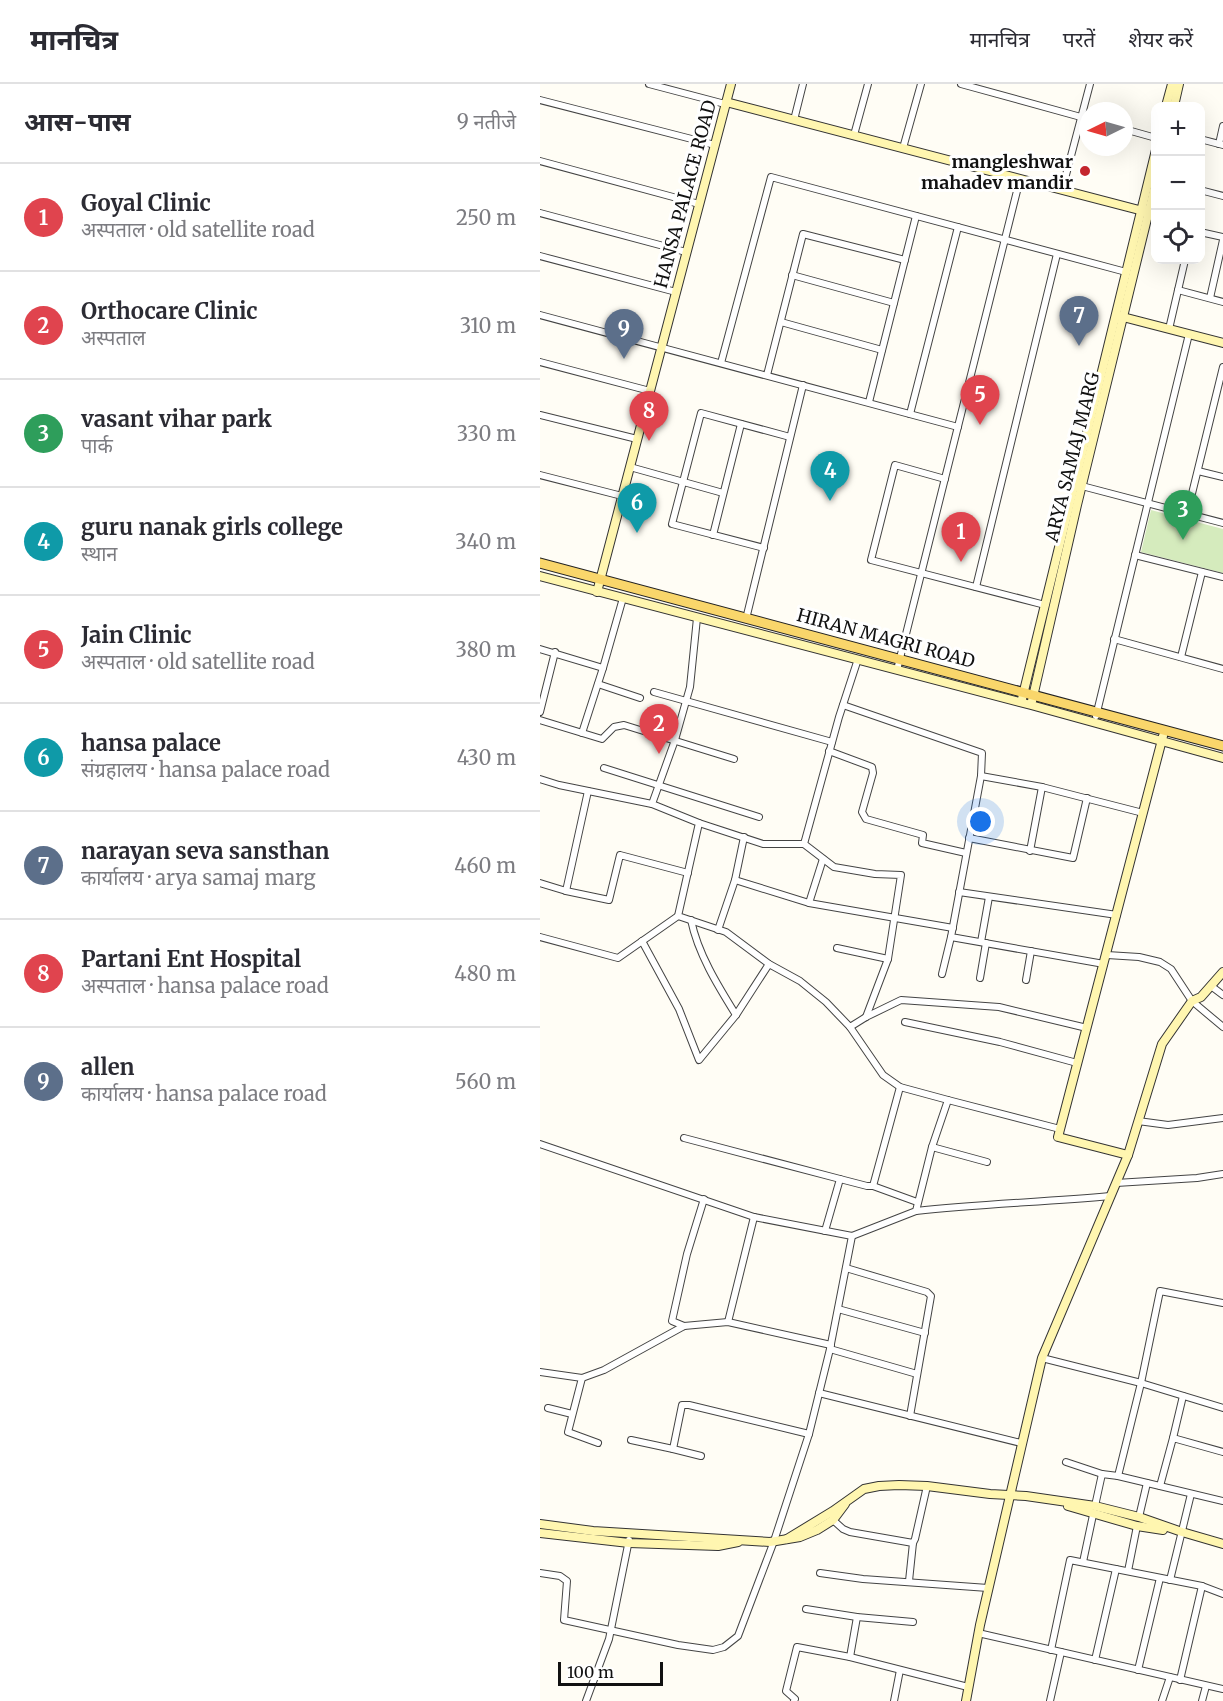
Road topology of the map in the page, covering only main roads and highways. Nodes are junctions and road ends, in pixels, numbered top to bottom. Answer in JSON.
{"nodes":[{"id":1,"x":540,"y":563,"type":"edge"},
{"id":2,"x":1223,"y":746,"type":"edge"}],
"edges":[{"from":1,"to":2,"type":"main road","name":"HIRAN MAGRI ROAD"}]}
